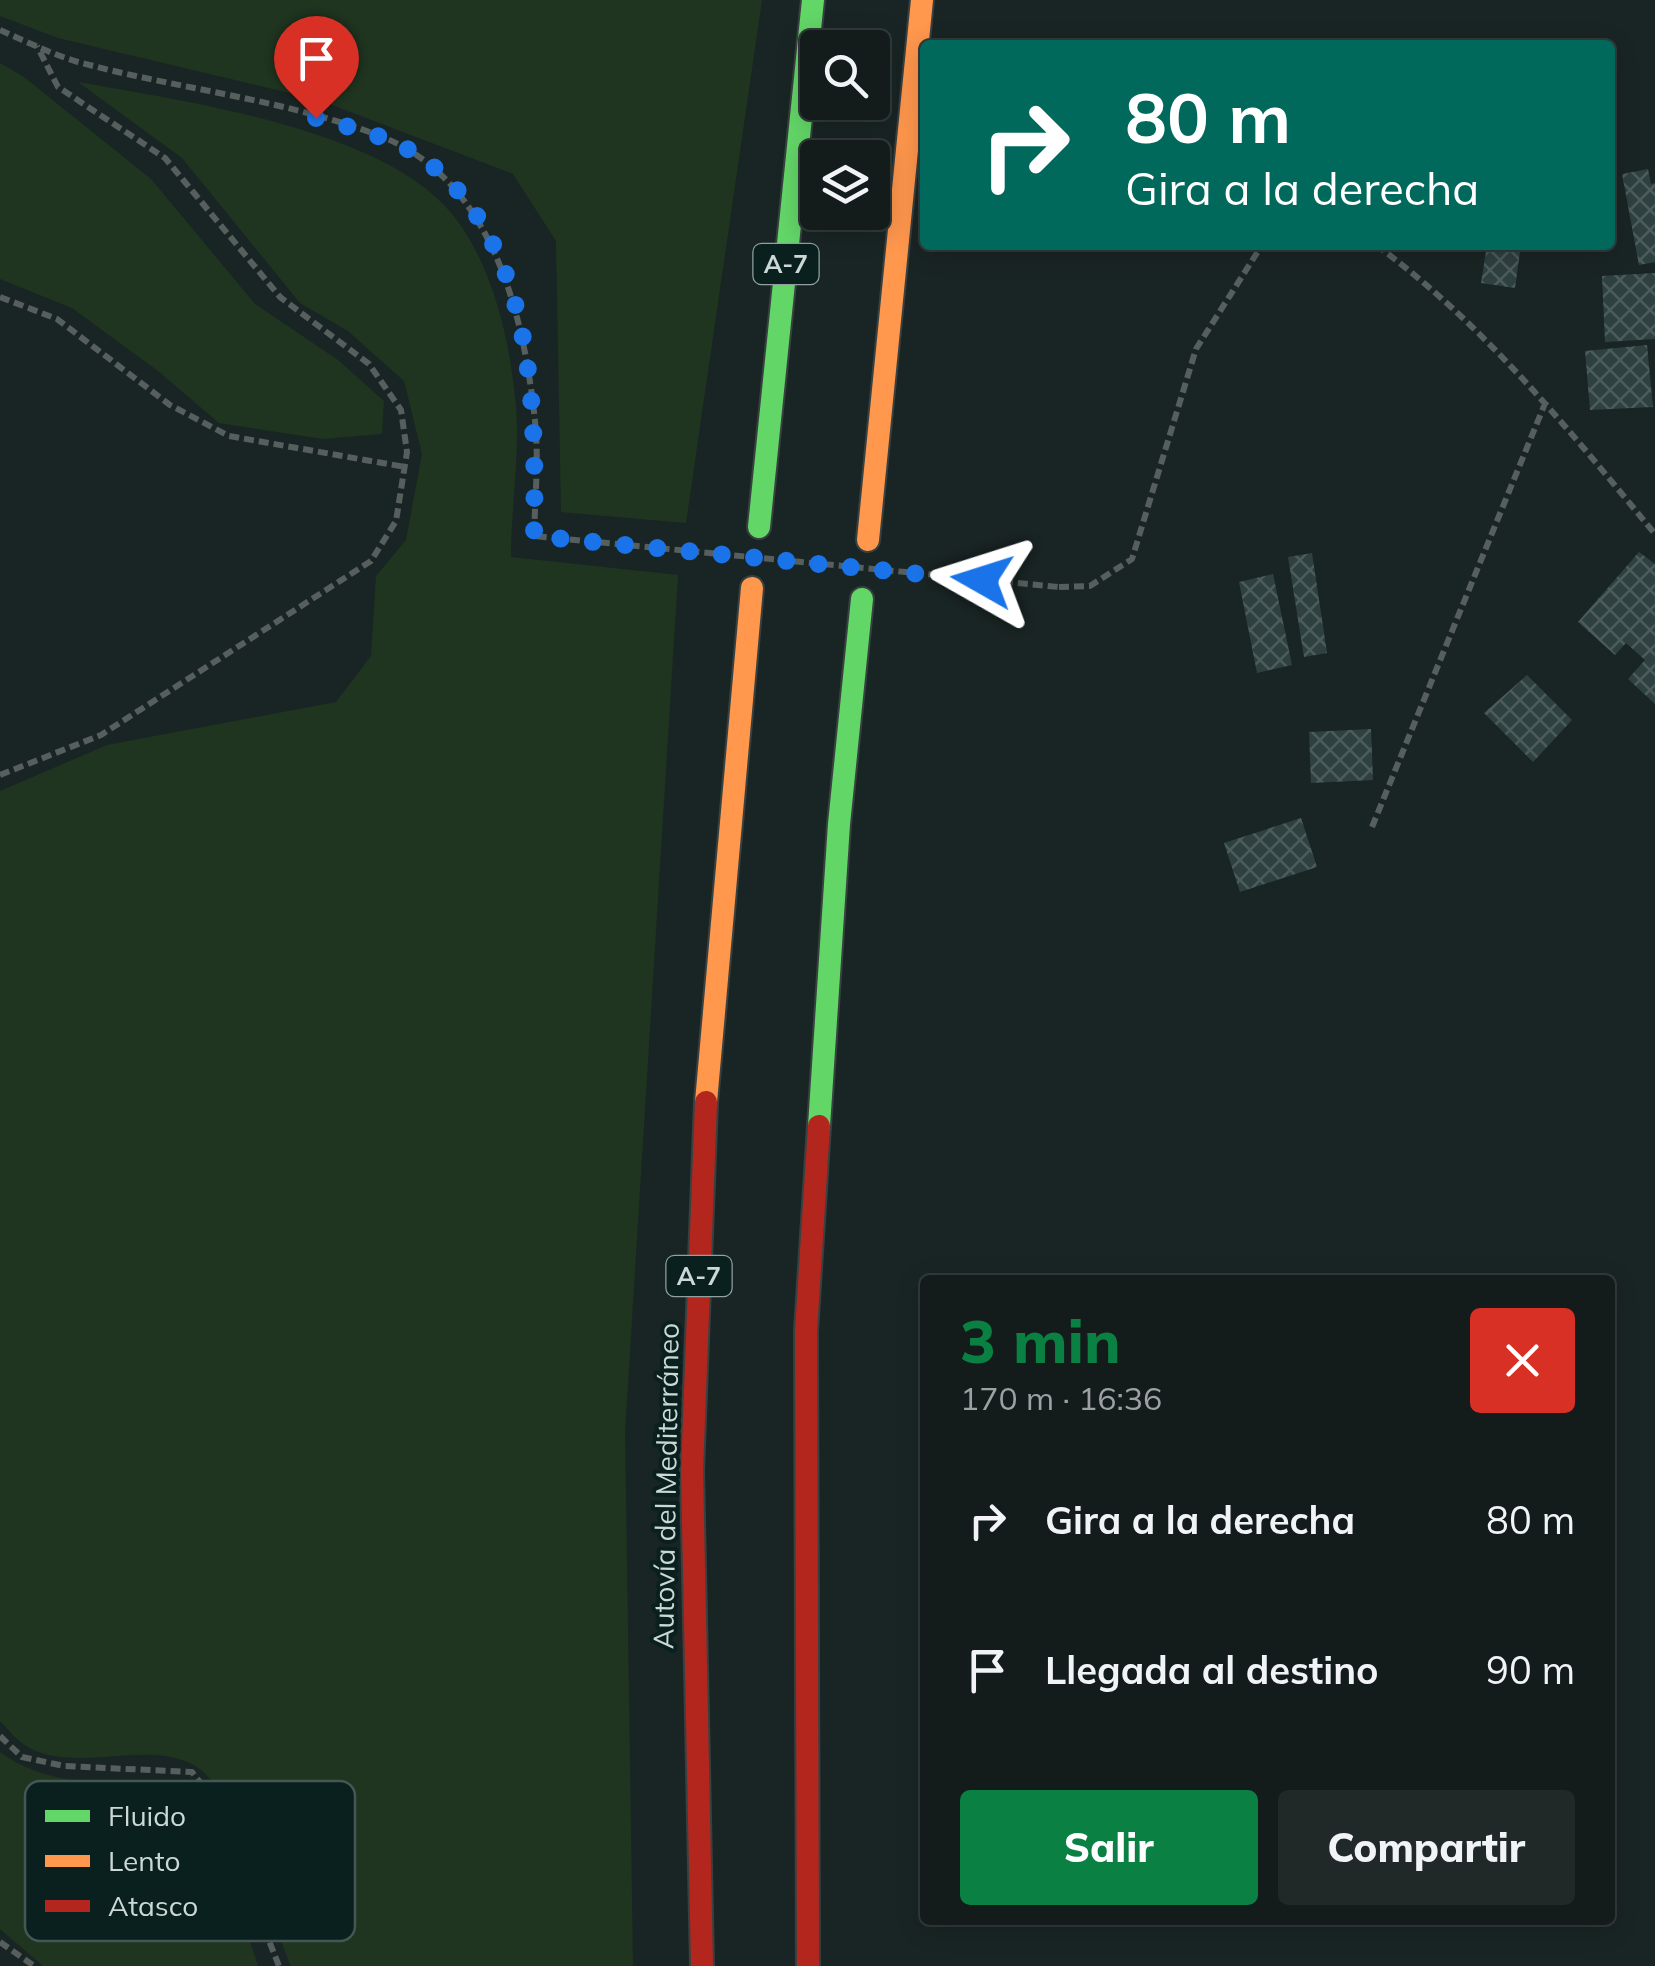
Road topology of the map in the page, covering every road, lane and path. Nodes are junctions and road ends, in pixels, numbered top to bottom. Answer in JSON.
{"nodes":[{"id":1,"x":813,"y":0,"type":"edge"},
{"id":2,"x":922,"y":0,"type":"edge"},
{"id":3,"x":0,"y":30,"type":"edge"},
{"id":4,"x":37,"y":46,"type":"junction"},
{"id":5,"x":1259,"y":250,"type":"edge"},
{"id":6,"x":1383,"y":250,"type":"edge"},
{"id":7,"x":0,"y":297,"type":"edge"},
{"id":8,"x":1546,"y":401,"type":"junction"},
{"id":9,"x":405,"y":466,"type":"junction"},
{"id":10,"x":758,"y":527,"type":"dead end"},
{"id":11,"x":1655,"y":534,"type":"edge"},
{"id":12,"x":868,"y":540,"type":"dead end"},
{"id":13,"x":752,"y":588,"type":"dead end"},
{"id":14,"x":862,"y":600,"type":"dead end"},
{"id":15,"x":0,"y":775,"type":"edge"},
{"id":16,"x":1372,"y":827,"type":"dead end"},
{"id":17,"x":0,"y":1736,"type":"edge"},
{"id":18,"x":199,"y":1781,"type":"edge"},
{"id":19,"x":269,"y":1941,"type":"edge"},
{"id":20,"x":0,"y":1942,"type":"edge"},
{"id":21,"x":34,"y":1966,"type":"edge"},
{"id":22,"x":279,"y":1966,"type":"edge"},
{"id":23,"x":702,"y":1966,"type":"edge"},
{"id":24,"x":808,"y":1966,"type":"edge"}],
"edges":[{"from":1,"to":10,"type":"highway","number":"A-7"},
{"from":2,"to":12,"type":"highway"},
{"from":3,"to":4,"type":"path"},
{"from":4,"to":5,"type":"path","bridge":true},
{"from":4,"to":9,"type":"path"},
{"from":6,"to":8,"type":"path"},
{"from":7,"to":9,"type":"path"},
{"from":8,"to":11,"type":"path"},
{"from":8,"to":16,"type":"path"},
{"from":9,"to":15,"type":"path"},
{"from":13,"to":23,"type":"highway","name":"Autovía del Mediterráneo","number":"A-7"},
{"from":14,"to":24,"type":"highway"},
{"from":17,"to":18,"type":"path"},
{"from":19,"to":22,"type":"path"},
{"from":20,"to":21,"type":"path"}]}
